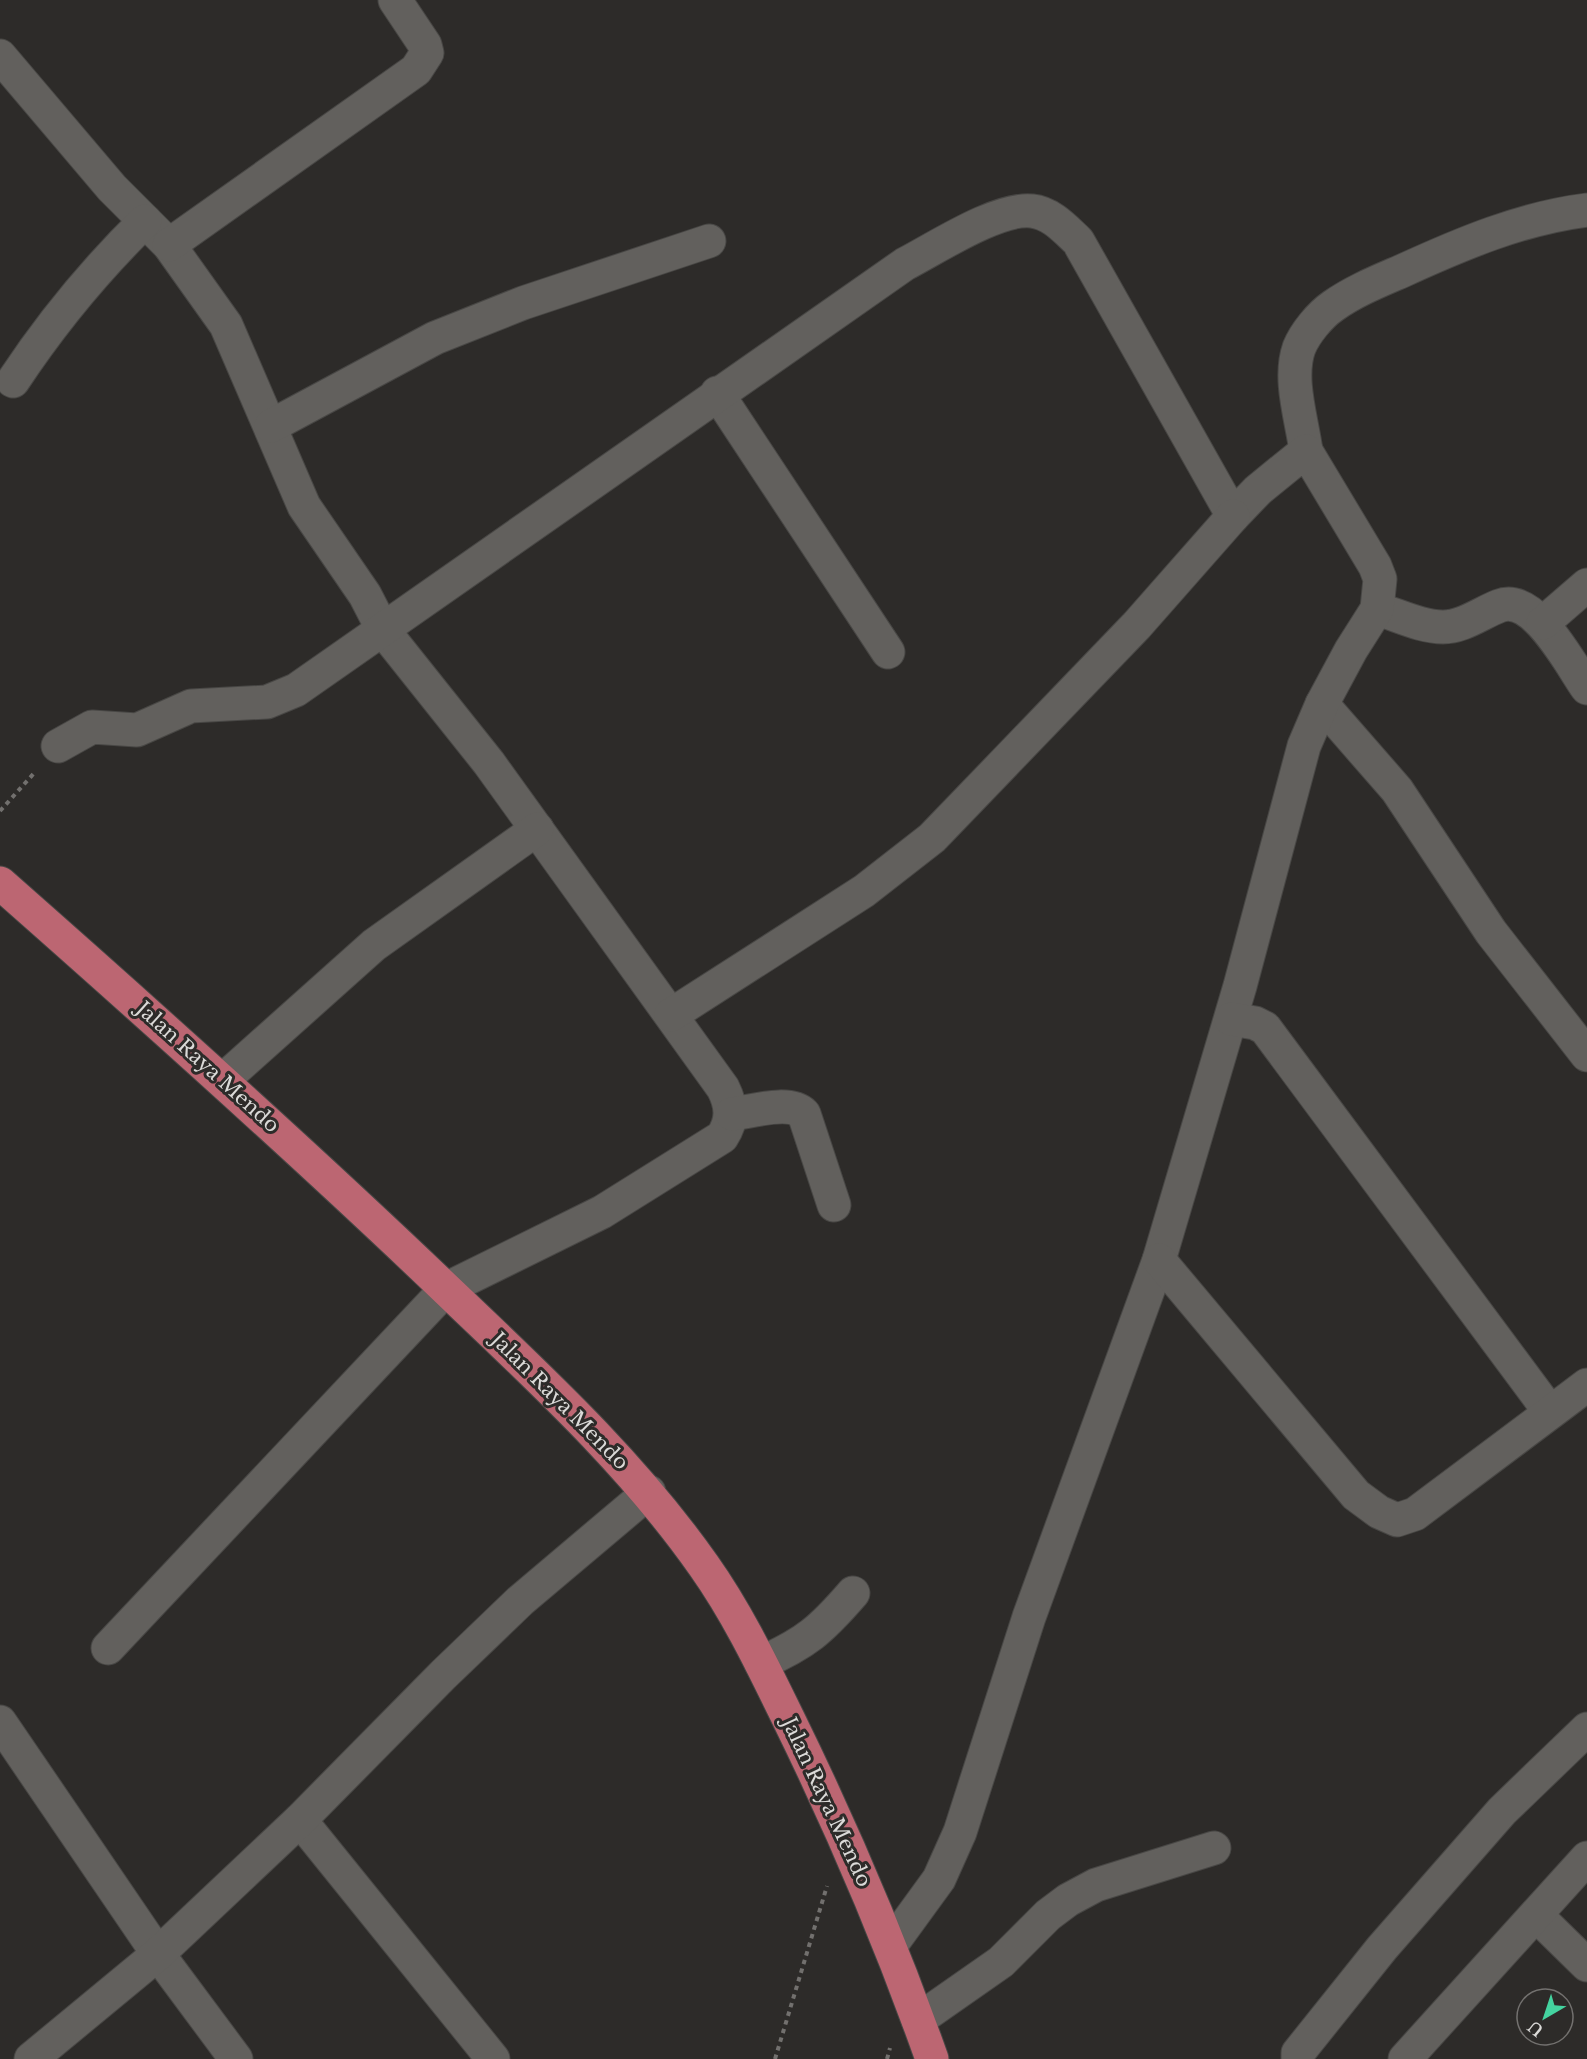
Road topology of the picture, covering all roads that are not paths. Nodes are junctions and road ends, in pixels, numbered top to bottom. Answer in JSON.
{"nodes":[{"id":1,"x":395,"y":0,"type":"edge"},
{"id":2,"x":0,"y":56,"type":"edge"},
{"id":3,"x":1587,"y":210,"type":"edge"},
{"id":4,"x":145,"y":221,"type":"junction"},
{"id":5,"x":709,"y":241,"type":"dead end"},
{"id":6,"x":169,"y":245,"type":"junction"},
{"id":7,"x":13,"y":381,"type":"dead end"},
{"id":8,"x":717,"y":393,"type":"junction"},
{"id":9,"x":271,"y":426,"type":"junction"},
{"id":10,"x":1306,"y":451,"type":"junction"},
{"id":11,"x":1233,"y":516,"type":"junction"},
{"id":12,"x":1587,"y":585,"type":"edge"},
{"id":13,"x":1377,"y":609,"type":"junction"},
{"id":14,"x":1543,"y":623,"type":"junction"},
{"id":15,"x":383,"y":630,"type":"junction"},
{"id":16,"x":888,"y":652,"type":"dead end"},
{"id":17,"x":1587,"y":688,"type":"edge"},
{"id":18,"x":1322,"y":704,"type":"junction"},
{"id":19,"x":58,"y":746,"type":"road end"},
{"id":20,"x":537,"y":829,"type":"junction"},
{"id":21,"x":0,"y":883,"type":"edge"},
{"id":22,"x":671,"y":1015,"type":"junction"},
{"id":23,"x":1231,"y":1019,"type":"junction"},
{"id":24,"x":1587,"y":1055,"type":"edge"},
{"id":25,"x":224,"y":1080,"type":"junction"},
{"id":26,"x":732,"y":1114,"type":"junction"},
{"id":27,"x":834,"y":1205,"type":"dead end"},
{"id":28,"x":1160,"y":1260,"type":"junction"},
{"id":29,"x":446,"y":1289,"type":"junction"},
{"id":30,"x":1587,"y":1385,"type":"edge"},
{"id":31,"x":1550,"y":1412,"type":"junction"},
{"id":32,"x":649,"y":1492,"type":"junction"},
{"id":33,"x":853,"y":1593,"type":"dead end"},
{"id":34,"x":108,"y":1648,"type":"dead end"},
{"id":35,"x":761,"y":1663,"type":"junction"},
{"id":36,"x":0,"y":1722,"type":"edge"},
{"id":37,"x":1587,"y":1729,"type":"edge"},
{"id":38,"x":300,"y":1820,"type":"junction"},
{"id":39,"x":1214,"y":1848,"type":"dead end"},
{"id":40,"x":1587,"y":1858,"type":"edge"},
{"id":41,"x":1536,"y":1915,"type":"junction"},
{"id":42,"x":891,"y":1945,"type":"junction"},
{"id":43,"x":158,"y":1954,"type":"junction"},
{"id":44,"x":1587,"y":1965,"type":"edge"},
{"id":45,"x":918,"y":2020,"type":"junction"},
{"id":46,"x":31,"y":2059,"type":"edge"},
{"id":47,"x":236,"y":2059,"type":"edge"},
{"id":48,"x":493,"y":2059,"type":"edge"},
{"id":49,"x":932,"y":2059,"type":"edge"},
{"id":50,"x":1298,"y":2059,"type":"edge"},
{"id":51,"x":1405,"y":2059,"type":"edge"}],
"edges":[{"from":1,"to":6,"type":"street"},
{"from":2,"to":4,"type":"street"},
{"from":3,"to":10,"type":"street"},
{"from":4,"to":6,"type":"street"},
{"from":4,"to":7,"type":"street"},
{"from":5,"to":9,"type":"street"},
{"from":6,"to":9,"type":"street"},
{"from":8,"to":11,"type":"street"},
{"from":8,"to":15,"type":"street"},
{"from":8,"to":16,"type":"street"},
{"from":9,"to":15,"type":"street"},
{"from":10,"to":11,"type":"street"},
{"from":10,"to":13,"type":"street"},
{"from":11,"to":22,"type":"street"},
{"from":12,"to":14,"type":"street"},
{"from":13,"to":14,"type":"street"},
{"from":13,"to":18,"type":"street"},
{"from":14,"to":17,"type":"street"},
{"from":15,"to":19,"type":"street"},
{"from":15,"to":20,"type":"street"},
{"from":18,"to":23,"type":"street"},
{"from":18,"to":24,"type":"street"},
{"from":20,"to":22,"type":"street"},
{"from":20,"to":25,"type":"street"},
{"from":21,"to":25,"type":"highway","name":"Jalan Raya Mendo"},
{"from":22,"to":26,"type":"street"},
{"from":23,"to":28,"type":"street"},
{"from":23,"to":31,"type":"street"},
{"from":25,"to":29,"type":"highway","name":"Jalan Raya Mendo"},
{"from":26,"to":27,"type":"street"},
{"from":26,"to":29,"type":"street"},
{"from":28,"to":31,"type":"street"},
{"from":28,"to":42,"type":"street"},
{"from":29,"to":32,"type":"highway","name":"Jalan Raya Mendo"},
{"from":29,"to":34,"type":"street"},
{"from":30,"to":31,"type":"street"},
{"from":32,"to":35,"type":"highway","name":"Jalan Raya Mendo"},
{"from":32,"to":38,"type":"street"},
{"from":33,"to":35,"type":"street"},
{"from":35,"to":42,"type":"highway","name":"Jalan Raya Mendo"},
{"from":36,"to":43,"type":"street"},
{"from":37,"to":50,"type":"street"},
{"from":38,"to":43,"type":"street"},
{"from":38,"to":48,"type":"street"},
{"from":39,"to":45,"type":"street"},
{"from":40,"to":41,"type":"street"},
{"from":41,"to":44,"type":"street"},
{"from":41,"to":51,"type":"street"},
{"from":42,"to":45,"type":"highway","name":"Jalan Raya Mendo"},
{"from":43,"to":46,"type":"street"},
{"from":43,"to":47,"type":"street"},
{"from":45,"to":49,"type":"highway","name":"Jalan Raya Mendo"}]}
